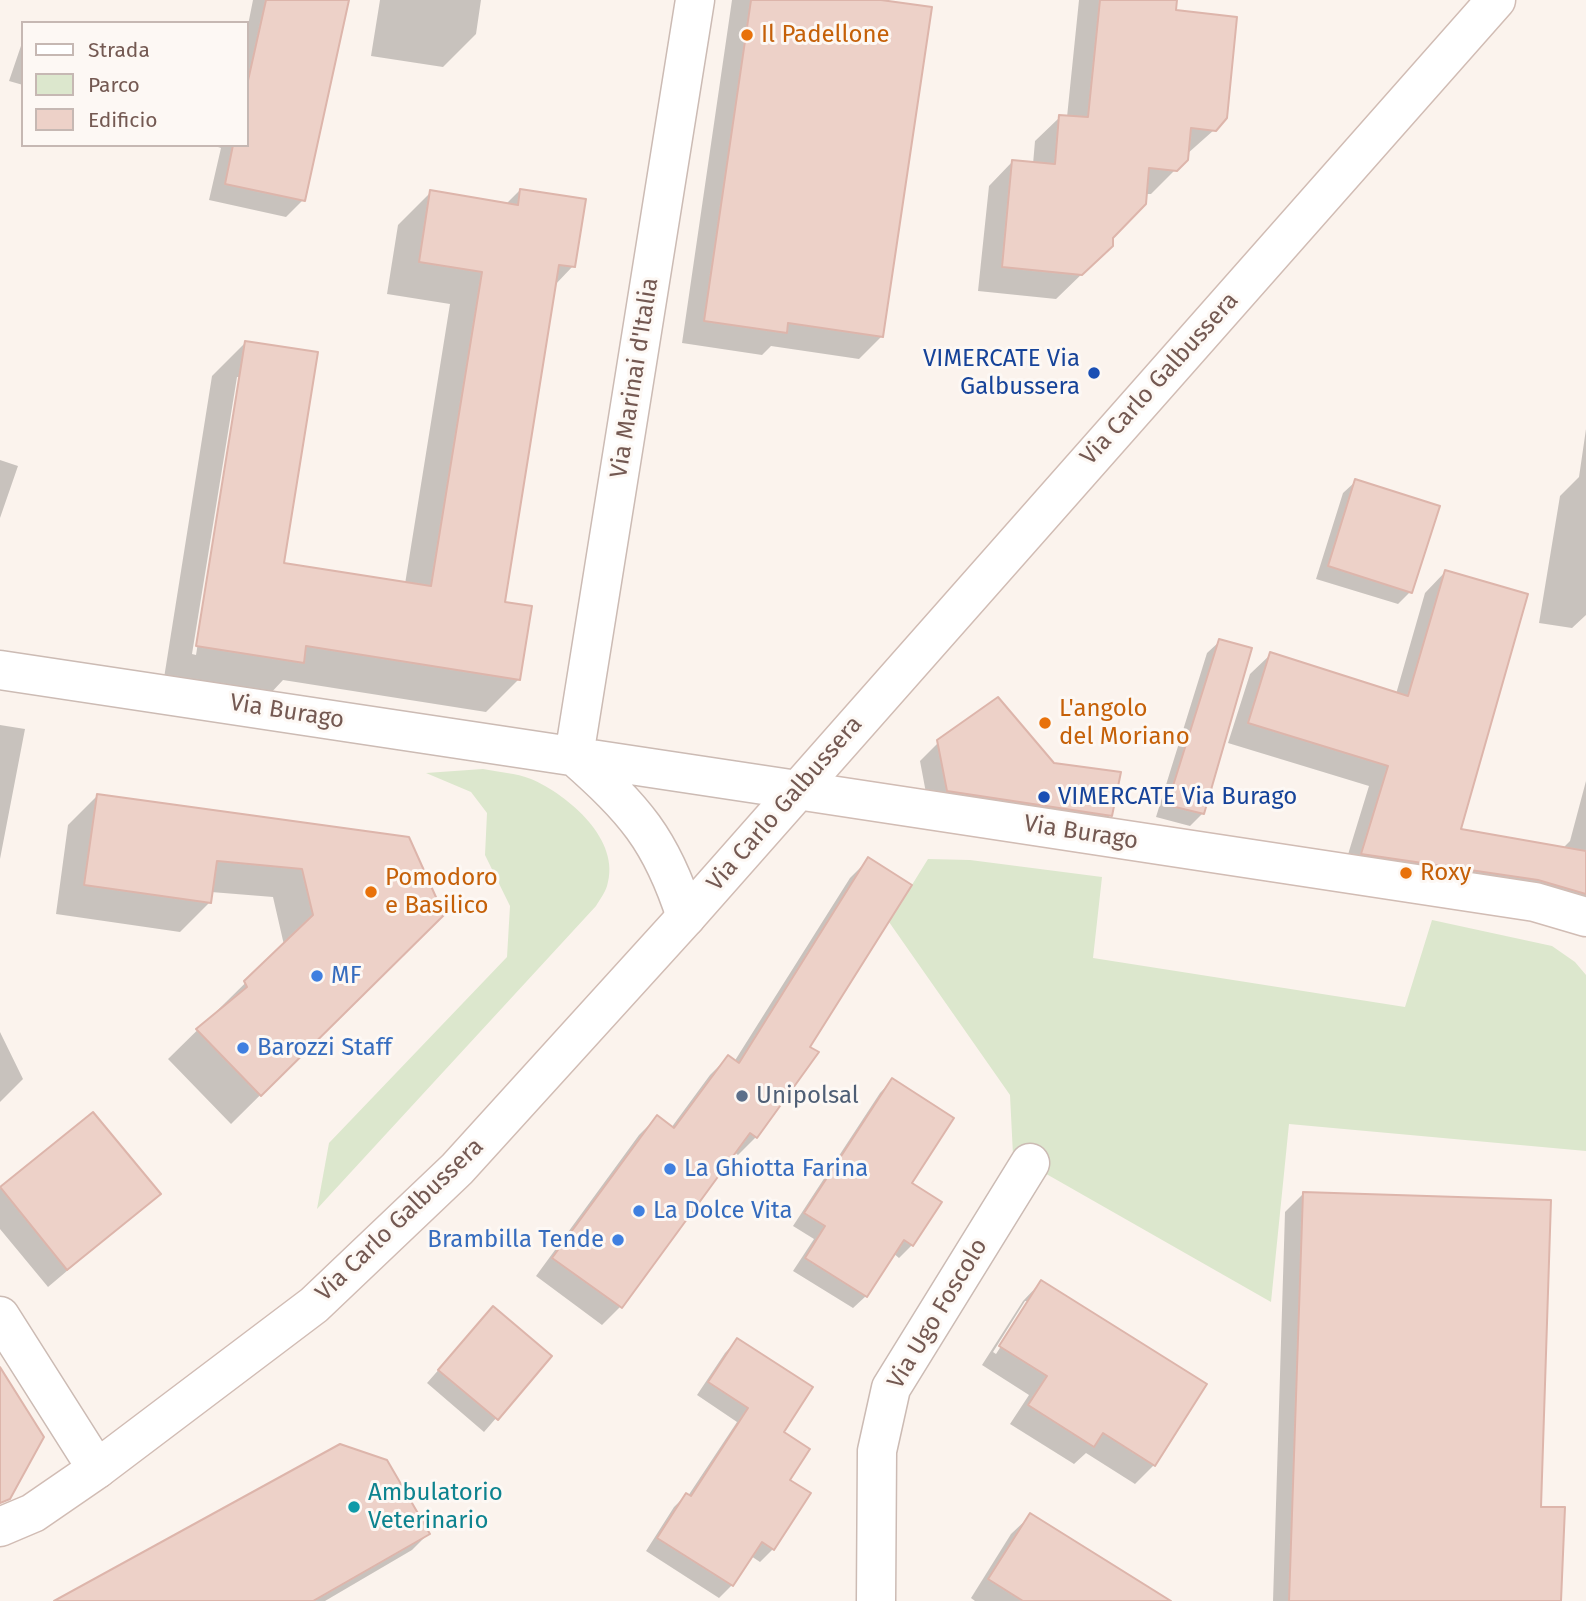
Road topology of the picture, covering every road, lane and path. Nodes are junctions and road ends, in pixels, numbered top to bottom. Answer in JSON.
{"nodes":[{"id":1,"x":695,"y":0,"type":"edge"},
{"id":2,"x":1496,"y":0,"type":"edge"},
{"id":3,"x":0,"y":670,"type":"edge"},
{"id":4,"x":574,"y":755,"type":"junction"},
{"id":5,"x":797,"y":790,"type":"junction"},
{"id":6,"x":686,"y":917,"type":"junction"},
{"id":7,"x":1586,"y":917,"type":"edge"},
{"id":8,"x":1030,"y":1163,"type":"dead end"},
{"id":9,"x":0,"y":1316,"type":"edge"},
{"id":10,"x":97,"y":1469,"type":"junction"},
{"id":11,"x":17,"y":1520,"type":"edge"},
{"id":12,"x":0,"y":1536,"type":"edge"},
{"id":13,"x":876,"y":1601,"type":"edge"}],
"edges":[{"from":1,"to":4,"type":"street","name":"Via Marinai d'Italia"},
{"from":2,"to":5,"type":"street","name":"Via Carlo Galbussera"},
{"from":3,"to":4,"type":"street","name":"Via Burago"},
{"from":4,"to":5,"type":"street","name":"Via Burago"},
{"from":4,"to":6,"type":"street"},
{"from":5,"to":6,"type":"street","name":"Via Carlo Galbussera"},
{"from":5,"to":7,"type":"street","name":"Via Burago"},
{"from":6,"to":10,"type":"street","name":"Via Carlo Galbussera"},
{"from":8,"to":13,"type":"street","name":"Via Ugo Foscolo"},
{"from":9,"to":10,"type":"street"},
{"from":10,"to":11,"type":"street","name":"Via Carlo Galbussera"},
{"from":11,"to":12,"type":"street","name":"Via Carlo Galbussera"}]}
